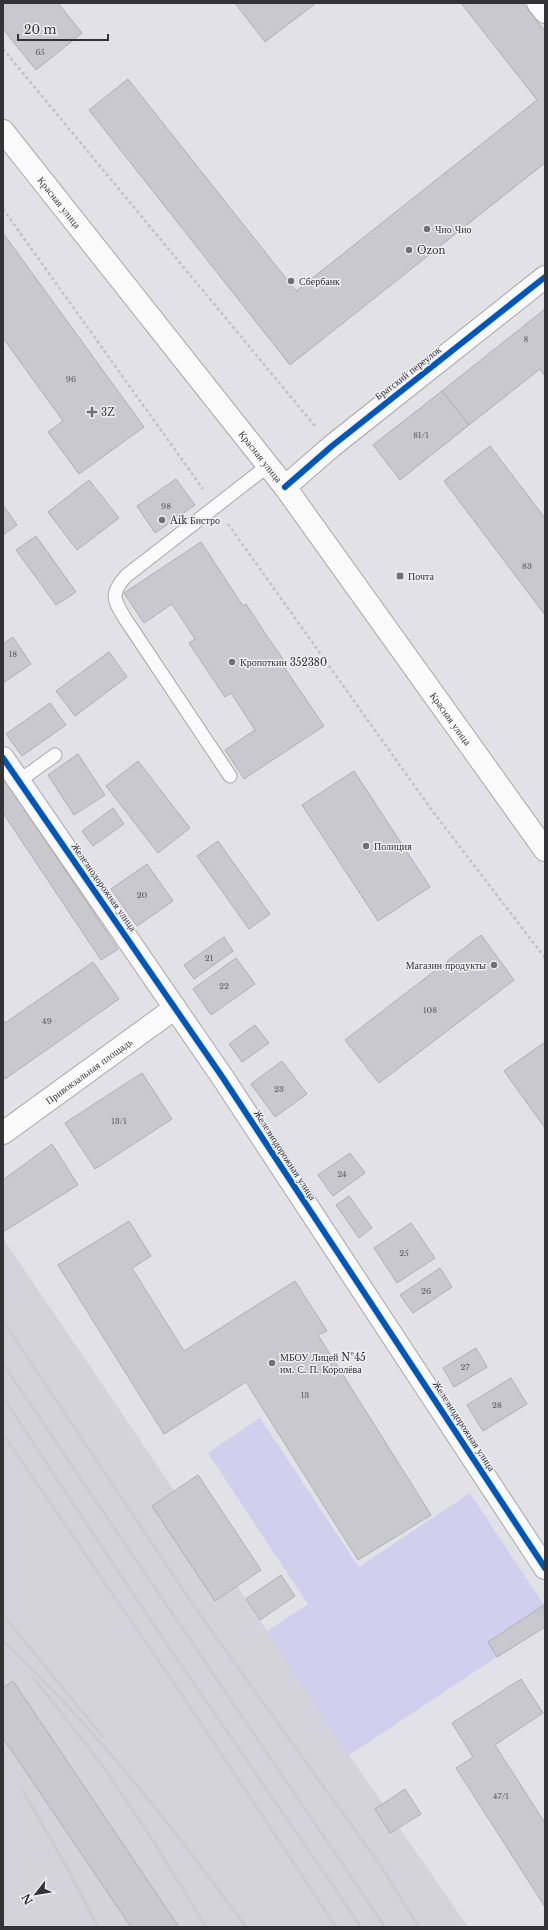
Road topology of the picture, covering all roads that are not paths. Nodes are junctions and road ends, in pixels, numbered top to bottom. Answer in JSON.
{"nodes":[{"id":1,"x":538,"y":3,"type":"edge"},
{"id":2,"x":545,"y":12,"type":"edge"},
{"id":3,"x":3,"y":131,"type":"edge"},
{"id":4,"x":545,"y":277,"type":"edge"},
{"id":5,"x":269,"y":466,"type":"junction"},
{"id":6,"x":285,"y":487,"type":"junction"},
{"id":7,"x":55,"y":755,"type":"dead end"},
{"id":8,"x":3,"y":758,"type":"edge"},
{"id":9,"x":230,"y":776,"type":"dead end"},
{"id":10,"x":19,"y":781,"type":"junction"},
{"id":11,"x":545,"y":850,"type":"edge"},
{"id":12,"x":175,"y":1008,"type":"junction"},
{"id":13,"x":3,"y":1133,"type":"edge"},
{"id":14,"x":545,"y":1568,"type":"edge"}],
"edges":[{"from":1,"to":2,"type":"street"},
{"from":3,"to":5,"type":"street","name":"Красная улица"},
{"from":4,"to":6,"type":"street","name":"Братский переулок"},
{"from":5,"to":6,"type":"street","name":"Красная улица"},
{"from":5,"to":9,"type":"lane"},
{"from":6,"to":11,"type":"street","name":"Красная улица"},
{"from":7,"to":10,"type":"lane"},
{"from":8,"to":10,"type":"street","name":"Железнодорожная улица"},
{"from":10,"to":12,"type":"street","name":"Железнодорожная улица"},
{"from":12,"to":13,"type":"street","name":"Привокзальная площадь"},
{"from":12,"to":14,"type":"street","name":"Железнодорожная улица"}]}
